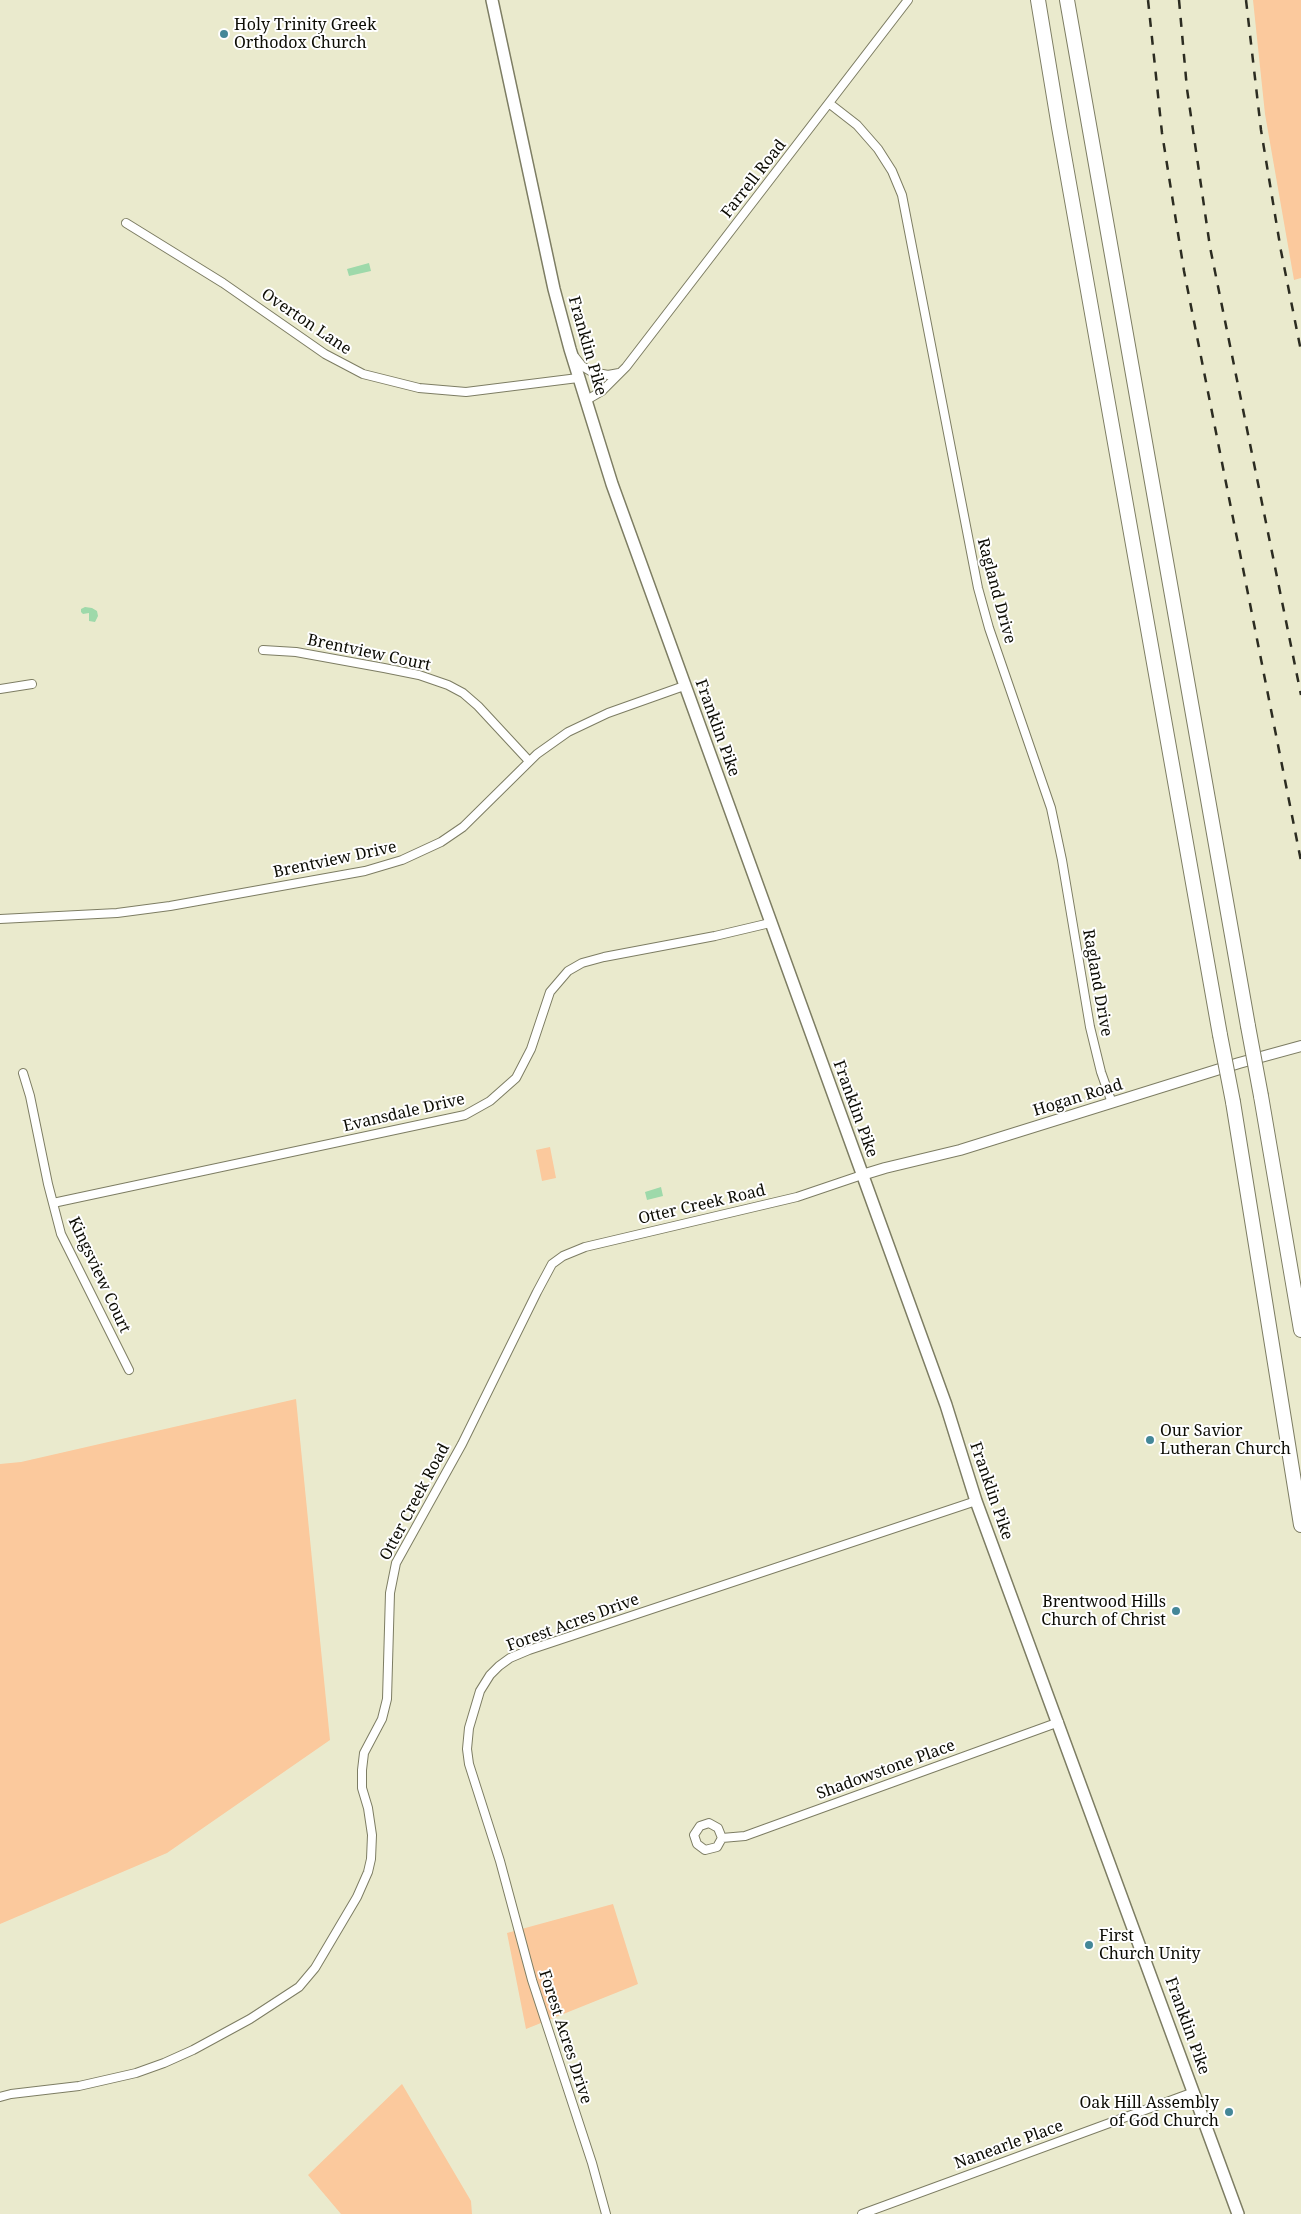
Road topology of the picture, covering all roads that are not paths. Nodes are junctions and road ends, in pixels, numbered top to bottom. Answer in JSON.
{"nodes":[{"id":1,"x":492,"y":0,"type":"edge"},
{"id":2,"x":908,"y":0,"type":"edge"},
{"id":3,"x":1038,"y":0,"type":"edge"},
{"id":4,"x":1068,"y":0,"type":"edge"},
{"id":5,"x":830,"y":104,"type":"junction"},
{"id":6,"x":126,"y":224,"type":"dead end"},
{"id":7,"x":570,"y":349,"type":"junction"},
{"id":8,"x":620,"y":372,"type":"junction"},
{"id":9,"x":578,"y":378,"type":"junction"},
{"id":10,"x":585,"y":401,"type":"junction"},
{"id":11,"x":263,"y":650,"type":"dead end"},
{"id":12,"x":32,"y":684,"type":"dead end"},
{"id":13,"x":684,"y":686,"type":"junction"},
{"id":14,"x":0,"y":689,"type":"edge"},
{"id":15,"x":529,"y":761,"type":"junction"},
{"id":16,"x":0,"y":919,"type":"edge"},
{"id":17,"x":770,"y":923,"type":"junction"},
{"id":18,"x":1301,"y":1046,"type":"edge"},
{"id":19,"x":23,"y":1073,"type":"dead end"},
{"id":20,"x":1112,"y":1103,"type":"junction"},
{"id":21,"x":862,"y":1175,"type":"junction"},
{"id":22,"x":53,"y":1203,"type":"junction"},
{"id":23,"x":1301,"y":1330,"type":"edge"},
{"id":24,"x":129,"y":1370,"type":"dead end"},
{"id":25,"x":976,"y":1501,"type":"junction"},
{"id":26,"x":1301,"y":1525,"type":"edge"},
{"id":27,"x":1059,"y":1722,"type":"junction"},
{"id":28,"x":722,"y":1838,"type":"dead end"},
{"id":29,"x":1194,"y":2092,"type":"junction"},
{"id":30,"x":0,"y":2097,"type":"edge"},
{"id":31,"x":606,"y":2214,"type":"edge"},
{"id":32,"x":862,"y":2214,"type":"edge"},
{"id":33,"x":1238,"y":2214,"type":"edge"}],
"edges":[{"from":1,"to":7,"type":"main road","name":"Franklin Pike"},
{"from":2,"to":5,"type":"street","name":"Farrell Road"},
{"from":3,"to":26,"type":"highway","bridge":true},
{"from":4,"to":23,"type":"highway","bridge":true},
{"from":5,"to":8,"type":"street","name":"Farrell Road"},
{"from":5,"to":20,"type":"street","name":"Ragland Drive"},
{"from":6,"to":9,"type":"street","name":"Overton Lane"},
{"from":7,"to":8,"type":"street"},
{"from":7,"to":9,"type":"main road","name":"Franklin Pike"},
{"from":8,"to":10,"type":"street","name":"Farrell Road"},
{"from":9,"to":10,"type":"main road","name":"Franklin Pike"},
{"from":10,"to":13,"type":"main road","name":"Franklin Pike"},
{"from":11,"to":15,"type":"street","name":"Brentview Court"},
{"from":12,"to":14,"type":"street"},
{"from":13,"to":15,"type":"street","name":"Brentview Drive"},
{"from":13,"to":17,"type":"main road","name":"Franklin Pike"},
{"from":15,"to":16,"type":"street","name":"Brentview Drive"},
{"from":17,"to":21,"type":"main road","name":"Franklin Pike"},
{"from":17,"to":22,"type":"street","name":"Evansdale Drive"},
{"from":18,"to":20,"type":"street","name":"Hogan Road"},
{"from":19,"to":22,"type":"street","name":"Kingsview Court"},
{"from":20,"to":21,"type":"street","name":"Hogan Road"},
{"from":21,"to":25,"type":"main road","name":"Franklin Pike"},
{"from":21,"to":30,"type":"street","name":"Otter Creek Road"},
{"from":22,"to":24,"type":"street","name":"Kingsview Court"},
{"from":25,"to":27,"type":"main road","name":"Franklin Pike"},
{"from":25,"to":31,"type":"street","name":"Forest Acres Drive"},
{"from":27,"to":28,"type":"street","name":"Shadowstone Place"},
{"from":27,"to":29,"type":"main road","name":"Franklin Pike"},
{"from":29,"to":32,"type":"street","name":"Nanearle Place"},
{"from":29,"to":33,"type":"main road","name":"Franklin Pike"}]}
